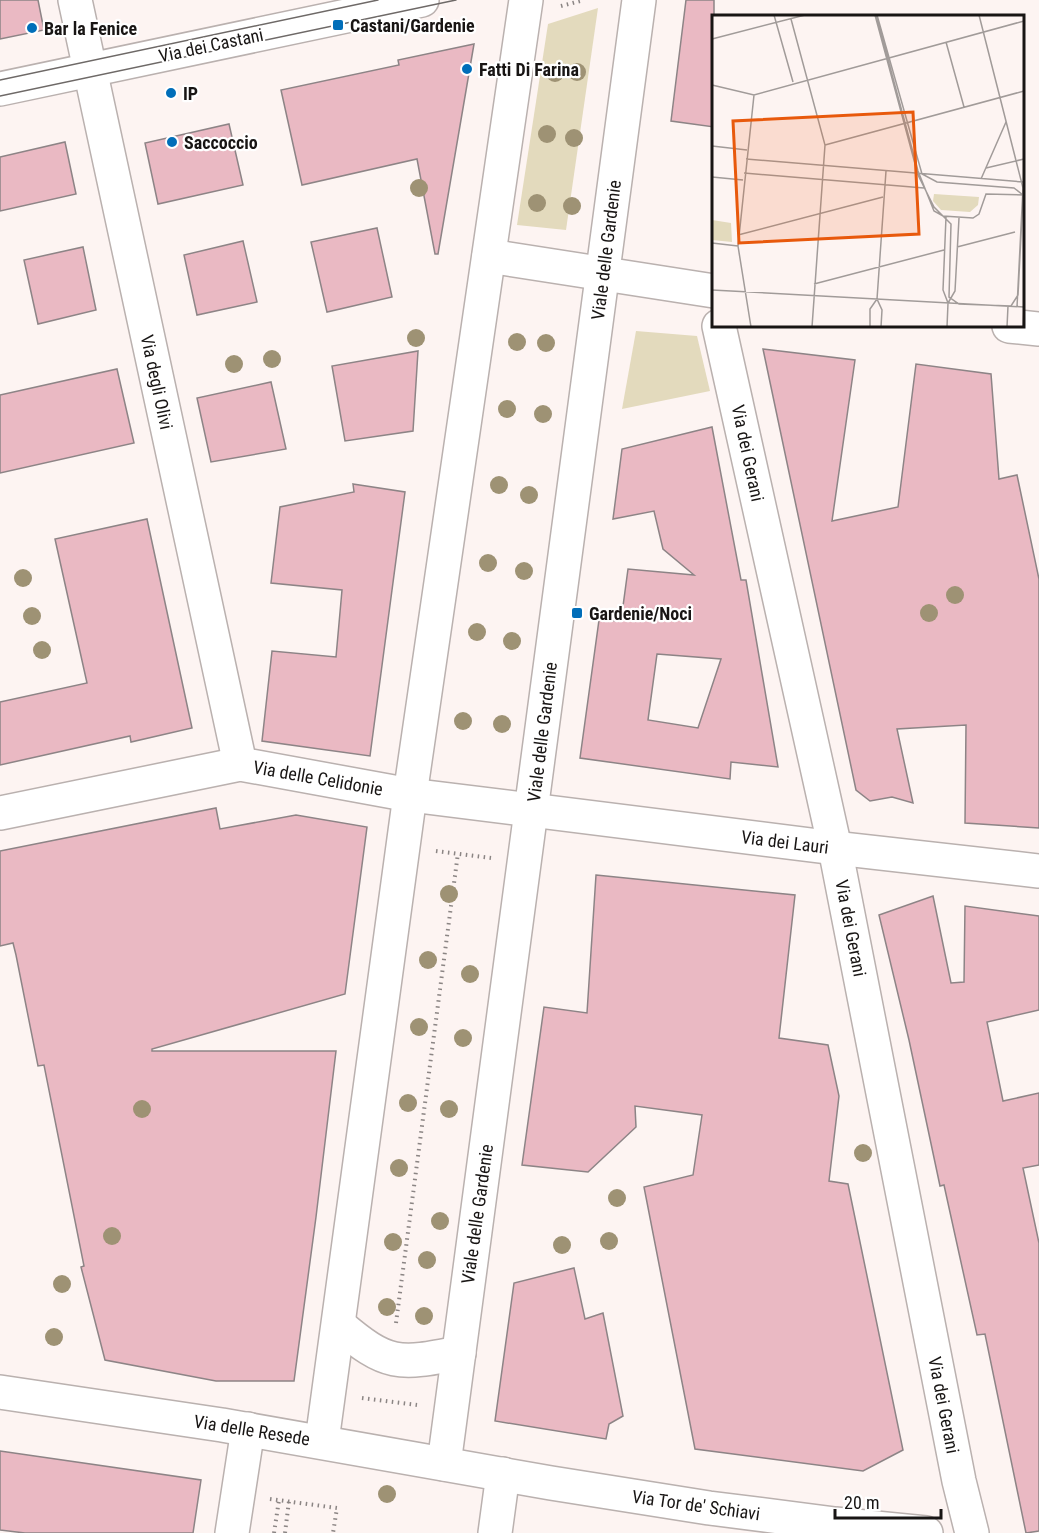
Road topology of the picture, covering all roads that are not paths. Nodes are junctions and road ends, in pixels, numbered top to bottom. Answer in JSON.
{"nodes":[{"id":1,"x":75,"y":0,"type":"edge"},
{"id":2,"x":422,"y":0,"type":"edge"},
{"id":3,"x":526,"y":0,"type":"edge"},
{"id":4,"x":639,"y":0,"type":"edge"},
{"id":5,"x":90,"y":71,"type":"junction"},
{"id":6,"x":0,"y":89,"type":"edge"},
{"id":7,"x":489,"y":256,"type":"junction"},
{"id":8,"x":603,"y":275,"type":"junction"},
{"id":9,"x":712,"y":294,"type":"edge"},
{"id":10,"x":719,"y":327,"type":"edge"},
{"id":11,"x":1019,"y":327,"type":"edge"},
{"id":12,"x":1039,"y":329,"type":"edge"},
{"id":13,"x":240,"y":764,"type":"junction"},
{"id":14,"x":410,"y":795,"type":"junction"},
{"id":15,"x":531,"y":810,"type":"junction"},
{"id":16,"x":0,"y":813,"type":"edge"},
{"id":17,"x":836,"y":848,"type":"junction"},
{"id":18,"x":1039,"y":871,"type":"edge"},
{"id":19,"x":339,"y":1325,"type":"junction"},
{"id":20,"x":459,"y":1353,"type":"junction"},
{"id":21,"x":0,"y":1392,"type":"edge"},
{"id":22,"x":248,"y":1429,"type":"junction"},
{"id":23,"x":322,"y":1441,"type":"junction"},
{"id":24,"x":444,"y":1464,"type":"junction"},
{"id":25,"x":503,"y":1474,"type":"junction"},
{"id":26,"x":232,"y":1533,"type":"edge"},
{"id":27,"x":495,"y":1533,"type":"edge"},
{"id":28,"x":927,"y":1533,"type":"edge"},
{"id":29,"x":972,"y":1533,"type":"edge"}],
"edges":[{"from":1,"to":5,"type":"street","name":"Via degli Olivi"},
{"from":2,"to":5,"type":"street","name":"Via dei Castani"},
{"from":3,"to":7,"type":"street"},
{"from":4,"to":8,"type":"street","name":"Viale delle Gardenie"},
{"from":5,"to":6,"type":"street","name":"Via dei Castani"},
{"from":5,"to":13,"type":"street","name":"Via degli Olivi"},
{"from":7,"to":8,"type":"street"},
{"from":7,"to":14,"type":"street"},
{"from":8,"to":9,"type":"street"},
{"from":8,"to":15,"type":"street","name":"Viale delle Gardenie"},
{"from":10,"to":17,"type":"street","name":"Via dei Gerani"},
{"from":11,"to":12,"type":"street"},
{"from":13,"to":14,"type":"street","name":"Via delle Celidonie"},
{"from":13,"to":16,"type":"street","name":"Via delle Celidonie"},
{"from":14,"to":15,"type":"street","name":"Via delle Celidonie"},
{"from":14,"to":19,"type":"street"},
{"from":15,"to":17,"type":"street","name":"Via dei Lauri"},
{"from":15,"to":20,"type":"street","name":"Viale delle Gardenie"},
{"from":17,"to":18,"type":"street","name":"Via dei Lauri"},
{"from":17,"to":29,"type":"street","name":"Via dei Gerani"},
{"from":19,"to":20,"type":"street"},
{"from":19,"to":23,"type":"street"},
{"from":20,"to":24,"type":"street","name":"Viale delle Gardenie"},
{"from":21,"to":22,"type":"street","name":"Via delle Resede"},
{"from":22,"to":23,"type":"street","name":"Via delle Resede"},
{"from":22,"to":26,"type":"street"},
{"from":23,"to":24,"type":"street","name":"Via delle Resede"},
{"from":24,"to":25,"type":"street","name":"Via delle Resede"},
{"from":25,"to":27,"type":"street"},
{"from":25,"to":28,"type":"street","name":"Via Tor de' Schiavi"}]}
